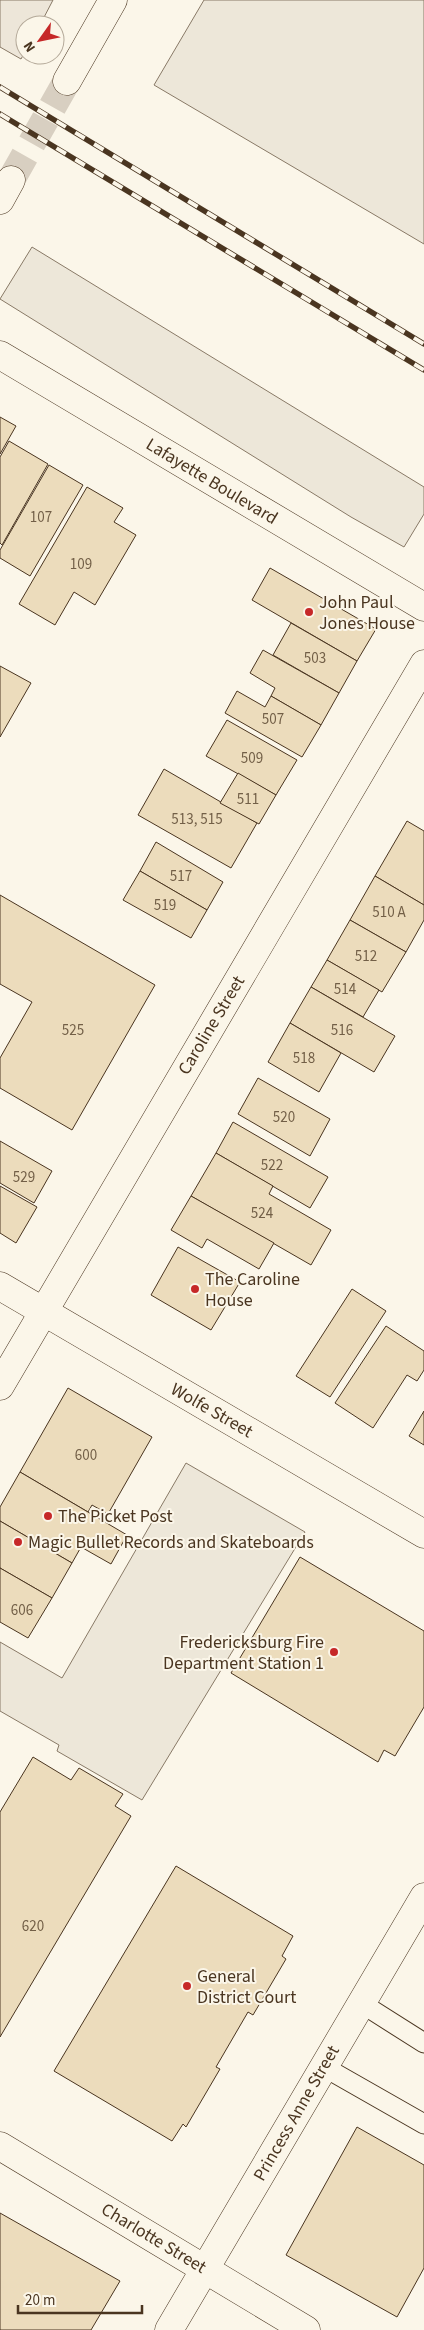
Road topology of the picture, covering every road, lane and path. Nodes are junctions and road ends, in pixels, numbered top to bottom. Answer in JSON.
{"nodes":[{"id":1,"x":114,"y":0,"type":"edge"},
{"id":2,"x":67,"y":81,"type":"tunnel mouth"},
{"id":3,"x":0,"y":355,"type":"edge"},
{"id":4,"x":424,"y":607,"type":"edge"},
{"id":5,"x":424,"y":664,"type":"edge"},
{"id":6,"x":0,"y":1286,"type":"edge"},
{"id":7,"x":44,"y":1311,"type":"junction"},
{"id":8,"x":0,"y":1386,"type":"edge"},
{"id":9,"x":424,"y":1534,"type":"edge"},
{"id":10,"x":424,"y":1897,"type":"edge"},
{"id":11,"x":361,"y":2003,"type":"junction"},
{"id":12,"x":424,"y":2042,"type":"edge"},
{"id":13,"x":324,"y":2067,"type":"junction"},
{"id":14,"x":424,"y":2124,"type":"edge"},
{"id":15,"x":0,"y":2146,"type":"edge"},
{"id":16,"x":205,"y":2268,"type":"junction"},
{"id":17,"x":169,"y":2330,"type":"edge"},
{"id":18,"x":306,"y":2330,"type":"edge"}],
"edges":[{"from":1,"to":2,"type":"main road"},
{"from":3,"to":4,"type":"main road","name":"Lafayette Boulevard"},
{"from":5,"to":7,"type":"main road","name":"Caroline Street"},
{"from":6,"to":7,"type":"main road","name":"Wolfe Street"},
{"from":7,"to":8,"type":"main road","name":"Caroline Street"},
{"from":7,"to":9,"type":"main road","name":"Wolfe Street"},
{"from":10,"to":11,"type":"main road","name":"Princess Anne Street"},
{"from":11,"to":12,"type":"lane"},
{"from":11,"to":13,"type":"main road","name":"Princess Anne Street"},
{"from":13,"to":14,"type":"lane"},
{"from":13,"to":16,"type":"main road","name":"Princess Anne Street"},
{"from":15,"to":16,"type":"main road","name":"Charlotte Street"},
{"from":16,"to":17,"type":"main road","name":"Princess Anne Street"},
{"from":16,"to":18,"type":"main road","name":"Charlotte Street"}]}
